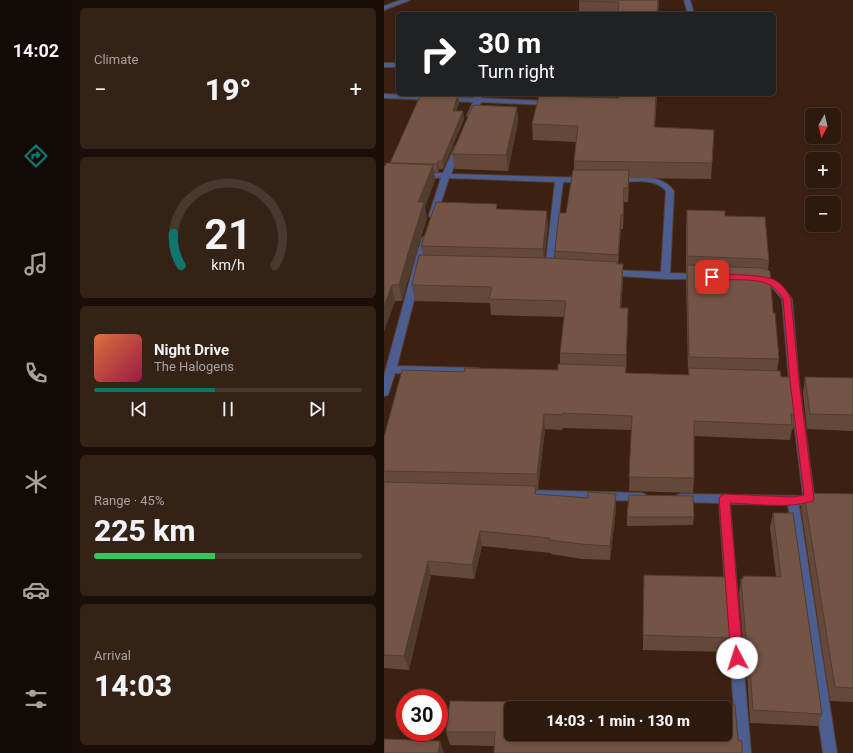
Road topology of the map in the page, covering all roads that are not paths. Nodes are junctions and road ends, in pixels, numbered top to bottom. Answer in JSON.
{"nodes":[{"id":1,"x":407,"y":0,"type":"edge"},
{"id":2,"x":687,"y":0,"type":"edge"},
{"id":3,"x":384,"y":8,"type":"edge"},
{"id":4,"x":690,"y":12,"type":"edge"},
{"id":5,"x":384,"y":65,"type":"edge"},
{"id":6,"x":396,"y":65,"type":"edge"},
{"id":7,"x":384,"y":96,"type":"edge"},
{"id":8,"x":478,"y":97,"type":"edge"},
{"id":9,"x":556,"y":103,"type":"edge"},
{"id":10,"x":466,"y":128,"type":"edge"},
{"id":11,"x":460,"y":141,"type":"edge"},
{"id":12,"x":415,"y":175,"type":"edge"},
{"id":13,"x":446,"y":176,"type":"junction"},
{"id":14,"x":559,"y":180,"type":"junction"},
{"id":15,"x":590,"y":180,"type":"edge"},
{"id":16,"x":606,"y":180,"type":"edge"},
{"id":17,"x":549,"y":269,"type":"edge"},
{"id":18,"x":603,"y":272,"type":"edge"},
{"id":19,"x":665,"y":276,"type":"junction"},
{"id":20,"x":712,"y":277,"type":"edge"},
{"id":21,"x":751,"y":278,"type":"edge"},
{"id":22,"x":392,"y":369,"type":"junction"},
{"id":23,"x":487,"y":372,"type":"edge"},
{"id":24,"x":384,"y":392,"type":"edge"},
{"id":25,"x":518,"y":494,"type":"edge"},
{"id":26,"x":653,"y":497,"type":"edge"},
{"id":27,"x":669,"y":497,"type":"edge"},
{"id":28,"x":724,"y":498,"type":"junction"},
{"id":29,"x":809,"y":499,"type":"junction"},
{"id":30,"x":824,"y":500,"type":"edge"},
{"id":31,"x":793,"y":501,"type":"junction"},
{"id":32,"x":744,"y":753,"type":"edge"},
{"id":33,"x":830,"y":753,"type":"edge"}],
"edges":[{"from":1,"to":3,"type":"street"},
{"from":2,"to":4,"type":"street"},
{"from":5,"to":6,"type":"street"},
{"from":7,"to":8,"type":"street"},
{"from":8,"to":9,"type":"street"},
{"from":8,"to":10,"type":"street"},
{"from":11,"to":13,"type":"street"},
{"from":12,"to":13,"type":"street"},
{"from":13,"to":14,"type":"street"},
{"from":13,"to":22,"type":"street"},
{"from":14,"to":15,"type":"street"},
{"from":14,"to":17,"type":"street"},
{"from":16,"to":19,"type":"street"},
{"from":18,"to":19,"type":"street"},
{"from":19,"to":20,"type":"street"},
{"from":21,"to":29,"type":"street"},
{"from":22,"to":23,"type":"street"},
{"from":22,"to":24,"type":"street"},
{"from":25,"to":26,"type":"street"},
{"from":27,"to":28,"type":"street"},
{"from":28,"to":31,"type":"street"},
{"from":28,"to":32,"type":"street"},
{"from":29,"to":30,"type":"street"},
{"from":29,"to":31,"type":"street"},
{"from":31,"to":33,"type":"street"}]}
